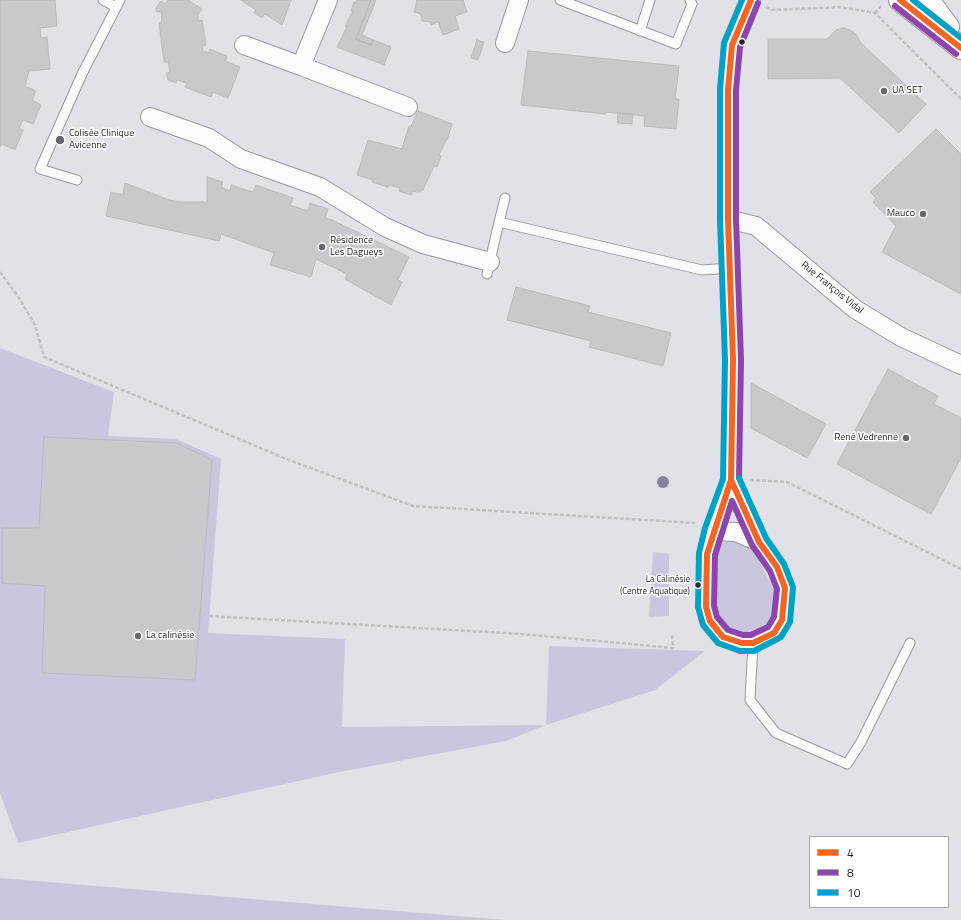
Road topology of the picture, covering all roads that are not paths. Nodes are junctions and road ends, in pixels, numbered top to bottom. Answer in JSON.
{"nodes":[{"id":1,"x":103,"y":0,"type":"edge"},
{"id":2,"x":328,"y":0,"type":"edge"},
{"id":3,"x":519,"y":0,"type":"edge"},
{"id":4,"x":560,"y":0,"type":"edge"},
{"id":5,"x":650,"y":0,"type":"edge"},
{"id":6,"x":690,"y":0,"type":"edge"},
{"id":7,"x":900,"y":0,"type":"edge"},
{"id":8,"x":928,"y":0,"type":"edge"},
{"id":9,"x":755,"y":2,"type":"edge"},
{"id":10,"x":118,"y":4,"type":"edge"},
{"id":11,"x":640,"y":31,"type":"junction"},
{"id":12,"x":505,"y":43,"type":"dead end"},
{"id":13,"x":961,"y":44,"type":"edge"},
{"id":14,"x":244,"y":45,"type":"dead end"},
{"id":15,"x":961,"y":48,"type":"edge"},
{"id":16,"x":301,"y":66,"type":"junction"},
{"id":17,"x":408,"y":107,"type":"dead end"},
{"id":18,"x":150,"y":117,"type":"dead end"},
{"id":19,"x":77,"y":180,"type":"dead end"},
{"id":20,"x":505,"y":198,"type":"dead end"},
{"id":21,"x":728,"y":219,"type":"junction"},
{"id":22,"x":499,"y":222,"type":"junction"},
{"id":23,"x":488,"y":268,"type":"joint"},
{"id":24,"x":730,"y":268,"type":"junction"},
{"id":25,"x":961,"y":365,"type":"edge"},
{"id":26,"x":731,"y":480,"type":"junction"},
{"id":27,"x":713,"y":531,"type":"junction"},
{"id":28,"x":760,"y":542,"type":"junction"},
{"id":29,"x":754,"y":642,"type":"junction"},
{"id":30,"x":910,"y":643,"type":"dead end"}],
"edges":[{"from":1,"to":10,"type":"lane"},
{"from":2,"to":16,"type":"street"},
{"from":3,"to":12,"type":"street"},
{"from":4,"to":11,"type":"lane"},
{"from":5,"to":11,"type":"lane"},
{"from":6,"to":11,"type":"lane"},
{"from":7,"to":15,"type":"main road"},
{"from":8,"to":13,"type":"main road"},
{"from":9,"to":21,"type":"street"},
{"from":10,"to":19,"type":"lane"},
{"from":14,"to":16,"type":"street"},
{"from":16,"to":17,"type":"street"},
{"from":18,"to":23,"type":"street"},
{"from":20,"to":22,"type":"lane"},
{"from":21,"to":24,"type":"street"},
{"from":21,"to":25,"type":"street","name":"Rue François Vidal"},
{"from":22,"to":23,"type":"lane"},
{"from":22,"to":24,"type":"lane"},
{"from":24,"to":26,"type":"street"},
{"from":26,"to":27,"type":"street"},
{"from":26,"to":28,"type":"street"},
{"from":27,"to":28,"type":"street"},
{"from":27,"to":29,"type":"street"},
{"from":28,"to":29,"type":"street"},
{"from":29,"to":30,"type":"lane"}]}
